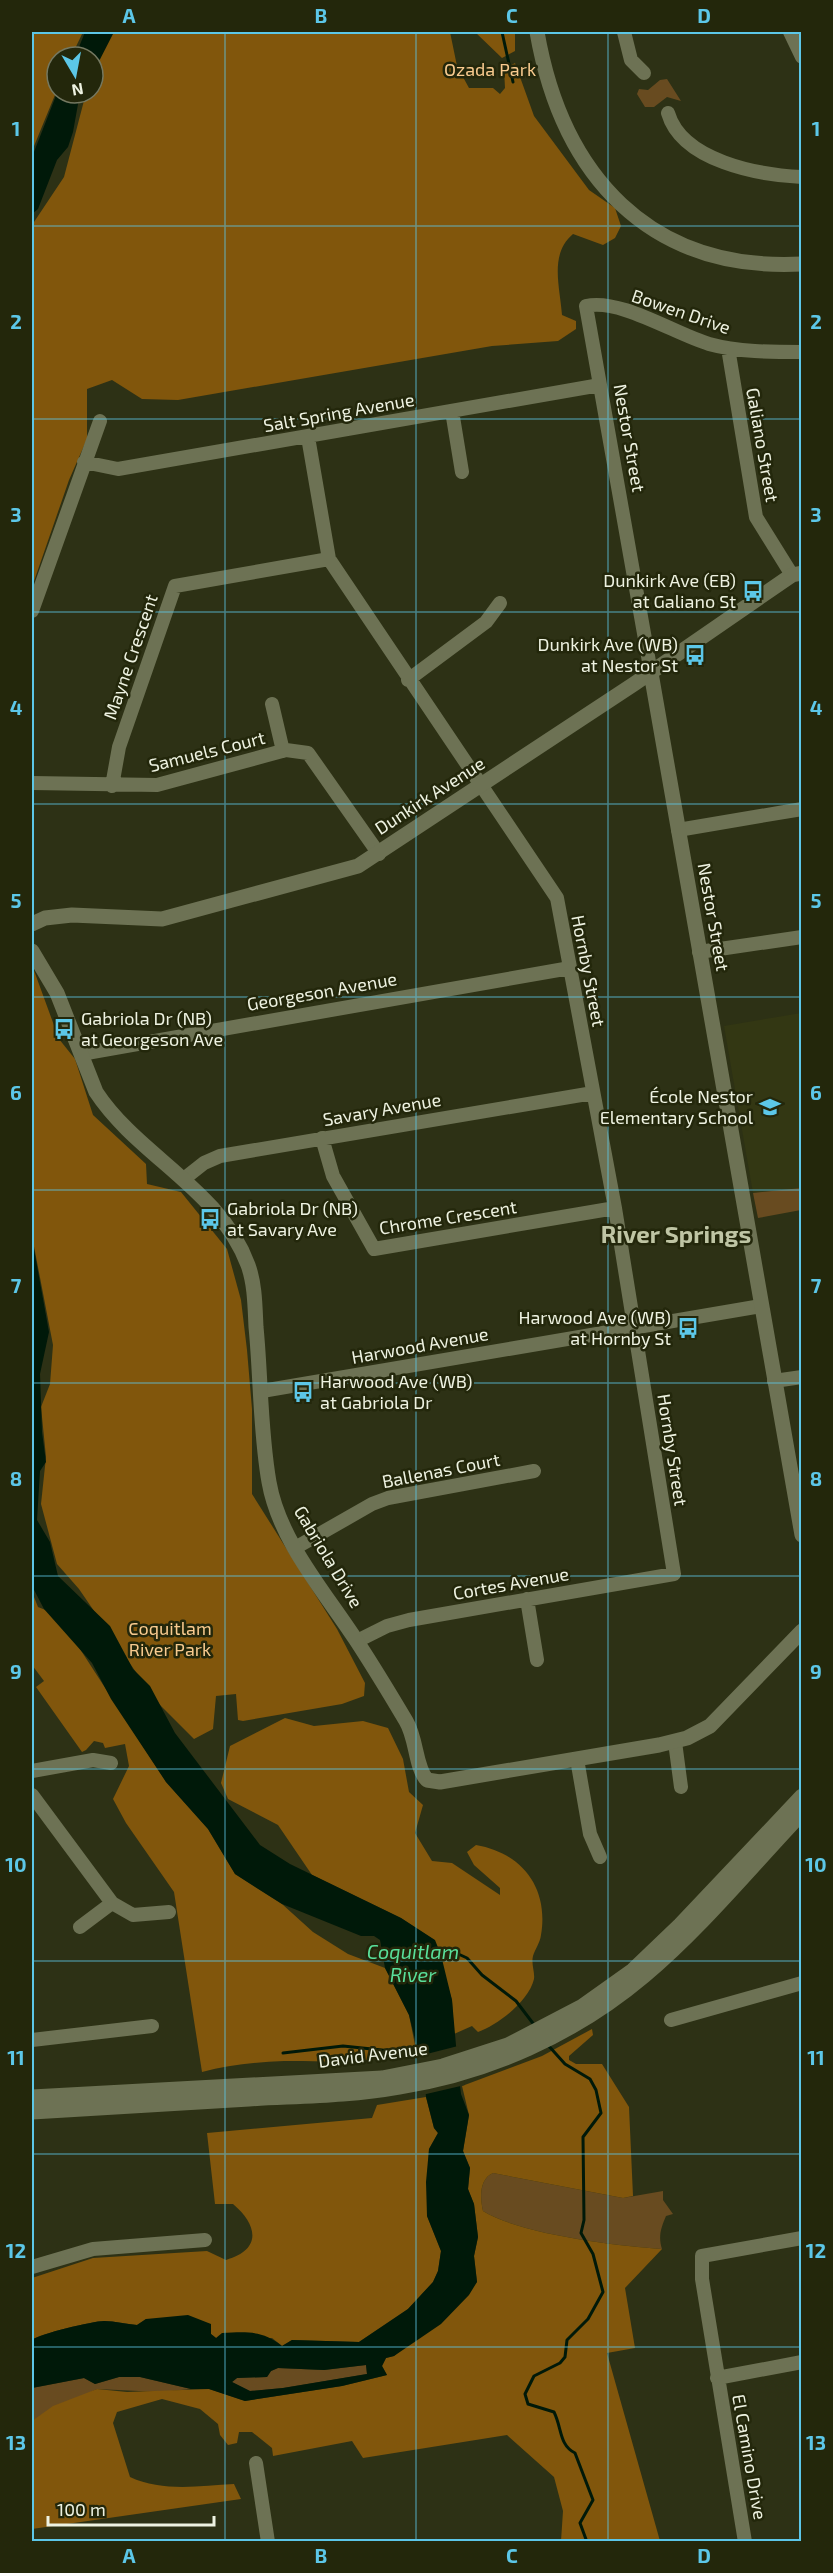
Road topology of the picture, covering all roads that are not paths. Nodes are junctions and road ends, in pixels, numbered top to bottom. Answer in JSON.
{"nodes":[{"id":1,"x":537,"y":32,"type":"edge"},
{"id":2,"x":624,"y":32,"type":"edge"},
{"id":3,"x":790,"y":32,"type":"edge"},
{"id":4,"x":801,"y":57,"type":"edge"},
{"id":5,"x":644,"y":73,"type":"dead end"},
{"id":6,"x":668,"y":113,"type":"dead end"},
{"id":7,"x":801,"y":177,"type":"edge"},
{"id":8,"x":801,"y":264,"type":"edge"},
{"id":9,"x":586,"y":306,"type":"joint"},
{"id":10,"x":728,"y":348,"type":"junction"},
{"id":11,"x":801,"y":352,"type":"edge"},
{"id":12,"x":600,"y":385,"type":"junction"},
{"id":13,"x":452,"y":411,"type":"junction"},
{"id":14,"x":99,"y":421,"type":"dead end"},
{"id":15,"x":308,"y":437,"type":"junction"},
{"id":16,"x":84,"y":462,"type":"junction"},
{"id":17,"x":462,"y":472,"type":"dead end"},
{"id":18,"x":329,"y":559,"type":"junction"},
{"id":19,"x":796,"y":574,"type":"edge"},
{"id":20,"x":500,"y":603,"type":"dead end"},
{"id":21,"x":32,"y":611,"type":"edge"},
{"id":22,"x":651,"y":673,"type":"junction"},
{"id":23,"x":408,"y":680,"type":"junction"},
{"id":24,"x":272,"y":704,"type":"dead end"},
{"id":25,"x":283,"y":751,"type":"junction"},
{"id":26,"x":32,"y":783,"type":"edge"},
{"id":27,"x":482,"y":785,"type":"junction"},
{"id":28,"x":112,"y":786,"type":"junction"},
{"id":29,"x":801,"y":809,"type":"edge"},
{"id":30,"x":678,"y":830,"type":"junction"},
{"id":31,"x":379,"y":854,"type":"junction"},
{"id":32,"x":32,"y":924,"type":"edge"},
{"id":33,"x":801,"y":937,"type":"edge"},
{"id":34,"x":32,"y":951,"type":"edge"},
{"id":35,"x":699,"y":952,"type":"junction"},
{"id":36,"x":570,"y":968,"type":"junction"},
{"id":37,"x":81,"y":1054,"type":"junction"},
{"id":38,"x":592,"y":1093,"type":"junction"},
{"id":39,"x":322,"y":1138,"type":"junction"},
{"id":40,"x":185,"y":1178,"type":"junction"},
{"id":41,"x":615,"y":1208,"type":"junction"},
{"id":42,"x":761,"y":1306,"type":"junction"},
{"id":43,"x":634,"y":1328,"type":"junction"},
{"id":44,"x":801,"y":1377,"type":"edge"},
{"id":45,"x":774,"y":1381,"type":"junction"},
{"id":46,"x":262,"y":1391,"type":"junction"},
{"id":47,"x":534,"y":1471,"type":"dead end"},
{"id":48,"x":801,"y":1535,"type":"edge"},
{"id":49,"x":295,"y":1548,"type":"junction"},
{"id":50,"x":674,"y":1574,"type":"joint"},
{"id":51,"x":527,"y":1599,"type":"junction"},
{"id":52,"x":801,"y":1631,"type":"edge"},
{"id":53,"x":357,"y":1641,"type":"junction"},
{"id":54,"x":537,"y":1659,"type":"dead end"},
{"id":55,"x":675,"y":1742,"type":"junction"},
{"id":56,"x":576,"y":1759,"type":"junction"},
{"id":57,"x":111,"y":1764,"type":"dead end"},
{"id":58,"x":32,"y":1771,"type":"edge"},
{"id":59,"x":681,"y":1787,"type":"dead end"},
{"id":60,"x":32,"y":1794,"type":"edge"},
{"id":61,"x":801,"y":1796,"type":"edge"},
{"id":62,"x":801,"y":1813,"type":"edge"},
{"id":63,"x":600,"y":1857,"type":"dead end"},
{"id":64,"x":112,"y":1903,"type":"junction"},
{"id":65,"x":169,"y":1912,"type":"dead end"},
{"id":66,"x":80,"y":1927,"type":"dead end"},
{"id":67,"x":801,"y":1983,"type":"edge"},
{"id":68,"x":584,"y":2012,"type":"junction"},
{"id":69,"x":671,"y":2020,"type":"dead end"},
{"id":70,"x":152,"y":2026,"type":"dead end"},
{"id":71,"x":32,"y":2040,"type":"edge"},
{"id":72,"x":362,"y":2086,"type":"junction"},
{"id":73,"x":32,"y":2097,"type":"edge"},
{"id":74,"x":32,"y":2112,"type":"edge"},
{"id":75,"x":801,"y":2238,"type":"edge"},
{"id":76,"x":205,"y":2240,"type":"dead end"},
{"id":77,"x":32,"y":2267,"type":"edge"},
{"id":78,"x":801,"y":2362,"type":"edge"},
{"id":79,"x":717,"y":2378,"type":"junction"},
{"id":80,"x":256,"y":2463,"type":"dead end"},
{"id":81,"x":268,"y":2541,"type":"edge"},
{"id":82,"x":745,"y":2541,"type":"edge"}],
"edges":[{"from":1,"to":8,"type":"street"},
{"from":2,"to":5,"type":"street"},
{"from":3,"to":4,"type":"street"},
{"from":6,"to":7,"type":"street"},
{"from":9,"to":10,"type":"street","name":"Bowen Drive"},
{"from":9,"to":12,"type":"street","name":"Nestor Street"},
{"from":10,"to":11,"type":"street","name":"Bowen Drive"},
{"from":10,"to":19,"type":"street","name":"Galiano Street"},
{"from":12,"to":13,"type":"street","name":"Salt Spring Avenue"},
{"from":12,"to":22,"type":"street","name":"Nestor Street"},
{"from":13,"to":15,"type":"street","name":"Salt Spring Avenue"},
{"from":13,"to":17,"type":"street"},
{"from":14,"to":16,"type":"street"},
{"from":15,"to":16,"type":"street","name":"Salt Spring Avenue"},
{"from":15,"to":18,"type":"street","name":"Hornby Street"},
{"from":16,"to":21,"type":"street"},
{"from":18,"to":23,"type":"street","name":"Hornby Street"},
{"from":18,"to":28,"type":"street","name":"Mayne Crescent"},
{"from":19,"to":22,"type":"street","name":"Dunkirk Avenue"},
{"from":20,"to":23,"type":"street"},
{"from":22,"to":27,"type":"street","name":"Dunkirk Avenue"},
{"from":22,"to":30,"type":"street","name":"Nestor Street"},
{"from":23,"to":27,"type":"street","name":"Hornby Street"},
{"from":24,"to":25,"type":"street","name":"Samuels Court"},
{"from":25,"to":28,"type":"street","name":"Samuels Court"},
{"from":25,"to":31,"type":"street","name":"Samuels Court"},
{"from":26,"to":28,"type":"street","name":"Samuels Court"},
{"from":27,"to":31,"type":"street","name":"Dunkirk Avenue"},
{"from":27,"to":36,"type":"street","name":"Hornby Street"},
{"from":29,"to":30,"type":"street"},
{"from":30,"to":35,"type":"street","name":"Nestor Street"},
{"from":31,"to":32,"type":"street","name":"Dunkirk Avenue"},
{"from":33,"to":35,"type":"street"},
{"from":34,"to":37,"type":"street","name":"Gabriola Drive"},
{"from":35,"to":42,"type":"street","name":"Nestor Street"},
{"from":36,"to":37,"type":"street","name":"Georgeson Avenue"},
{"from":36,"to":38,"type":"street","name":"Hornby Street"},
{"from":37,"to":40,"type":"street","name":"Gabriola Drive"},
{"from":38,"to":39,"type":"street","name":"Savary Avenue"},
{"from":38,"to":41,"type":"street","name":"Hornby Street"},
{"from":39,"to":40,"type":"street","name":"Savary Avenue"},
{"from":39,"to":41,"type":"street","name":"Chrome Crescent"},
{"from":40,"to":46,"type":"street","name":"Gabriola Drive"},
{"from":41,"to":43,"type":"street","name":"Hornby Street"},
{"from":42,"to":43,"type":"street","name":"Harwood Avenue"},
{"from":42,"to":45,"type":"street","name":"Nestor Street"},
{"from":43,"to":46,"type":"street","name":"Harwood Avenue"},
{"from":43,"to":50,"type":"street","name":"Hornby Street"},
{"from":44,"to":45,"type":"street"},
{"from":45,"to":48,"type":"street","name":"Nestor Street"},
{"from":46,"to":49,"type":"street","name":"Gabriola Drive"},
{"from":47,"to":49,"type":"street","name":"Ballenas Court"},
{"from":49,"to":53,"type":"street","name":"Gabriola Drive"},
{"from":50,"to":51,"type":"street","name":"Cortes Avenue"},
{"from":51,"to":53,"type":"street","name":"Cortes Avenue"},
{"from":51,"to":54,"type":"street"},
{"from":52,"to":55,"type":"street","name":"Gabriola Drive"},
{"from":53,"to":56,"type":"street","name":"Gabriola Drive"},
{"from":55,"to":56,"type":"street","name":"Gabriola Drive"},
{"from":55,"to":59,"type":"street"},
{"from":56,"to":63,"type":"street"},
{"from":57,"to":58,"type":"street"},
{"from":60,"to":64,"type":"street"},
{"from":61,"to":68,"type":"street","name":"David Avenue"},
{"from":62,"to":68,"type":"street","name":"David Avenue"},
{"from":64,"to":65,"type":"street"},
{"from":64,"to":66,"type":"street"},
{"from":67,"to":69,"type":"street"},
{"from":68,"to":72,"type":"street","name":"David Avenue"},
{"from":70,"to":71,"type":"street"},
{"from":72,"to":73,"type":"street","name":"David Avenue"},
{"from":72,"to":74,"type":"street","name":"David Avenue"},
{"from":75,"to":79,"type":"street","name":"El Camino Drive"},
{"from":76,"to":77,"type":"street"},
{"from":78,"to":79,"type":"street","name":"El Camino Drive"},
{"from":79,"to":82,"type":"street","name":"El Camino Drive"},
{"from":80,"to":81,"type":"street"}]}
